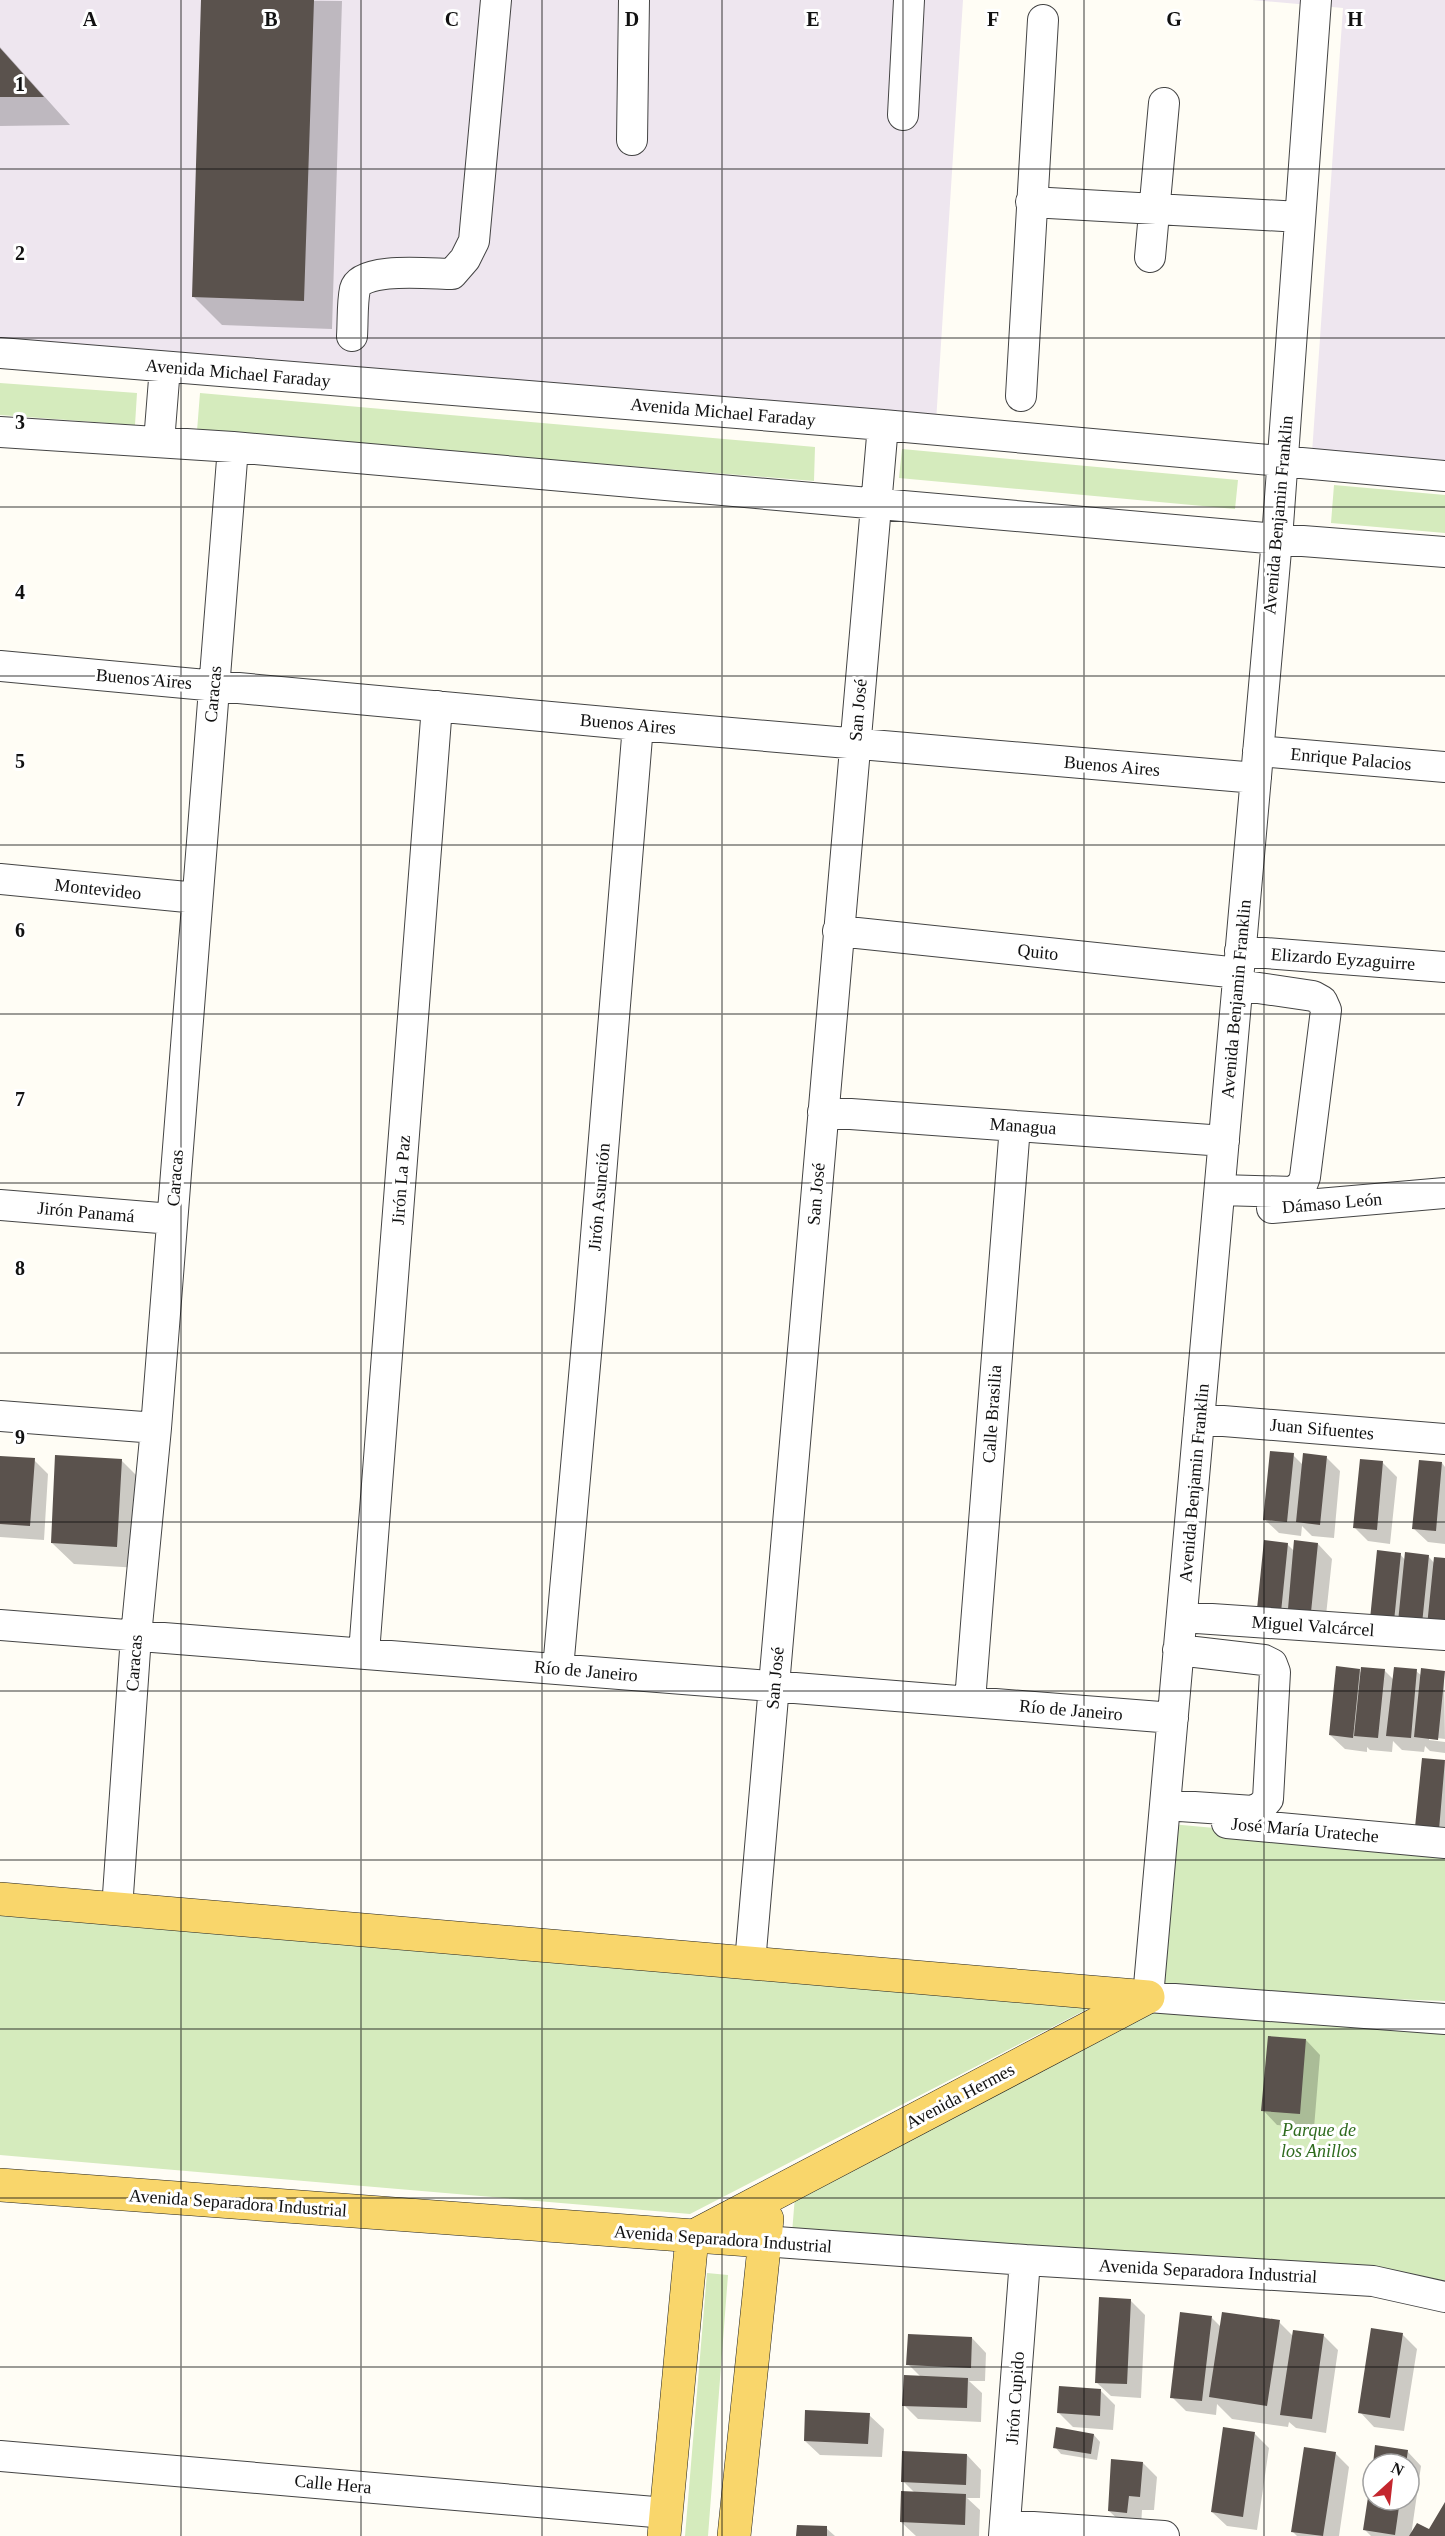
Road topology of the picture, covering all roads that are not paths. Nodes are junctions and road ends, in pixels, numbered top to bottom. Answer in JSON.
{"nodes":[{"id":1,"x":496,"y":0,"type":"edge"},
{"id":2,"x":634,"y":0,"type":"edge"},
{"id":3,"x":909,"y":0,"type":"edge"},
{"id":4,"x":1316,"y":0,"type":"edge"},
{"id":5,"x":1043,"y":20,"type":"dead end"},
{"id":6,"x":1164,"y":103,"type":"dead end"},
{"id":7,"x":903,"y":116,"type":"dead end"},
{"id":8,"x":632,"y":140,"type":"dead end"},
{"id":9,"x":1032,"y":202,"type":"junction"},
{"id":10,"x":1155,"y":208,"type":"junction"},
{"id":11,"x":1300,"y":218,"type":"junction"},
{"id":12,"x":1150,"y":256,"type":"dead end"},
{"id":13,"x":352,"y":336,"type":"dead end"},
{"id":14,"x":0,"y":353,"type":"edge"},
{"id":15,"x":165,"y":367,"type":"junction"},
{"id":16,"x":1021,"y":396,"type":"dead end"},
{"id":17,"x":883,"y":425,"type":"junction"},
{"id":18,"x":0,"y":432,"type":"edge"},
{"id":19,"x":159,"y":442,"type":"junction"},
{"id":20,"x":233,"y":447,"type":"junction"},
{"id":21,"x":1283,"y":463,"type":"junction"},
{"id":22,"x":1445,"y":476,"type":"edge"},
{"id":23,"x":877,"y":502,"type":"junction"},
{"id":24,"x":1277,"y":539,"type":"junction"},
{"id":25,"x":1445,"y":552,"type":"edge"},
{"id":26,"x":0,"y":666,"type":"edge"},
{"id":27,"x":214,"y":686,"type":"junction"},
{"id":28,"x":437,"y":706,"type":"junction"},
{"id":29,"x":638,"y":725,"type":"junction"},
{"id":30,"x":855,"y":744,"type":"junction"},
{"id":31,"x":1257,"y":764,"type":"junction"},
{"id":32,"x":1445,"y":767,"type":"edge"},
{"id":33,"x":0,"y":879,"type":"edge"},
{"id":34,"x":197,"y":898,"type":"junction"},
{"id":35,"x":838,"y":931,"type":"junction"},
{"id":36,"x":1445,"y":967,"type":"edge"},
{"id":37,"x":1239,"y":970,"type":"junction"},
{"id":38,"x":823,"y":1112,"type":"junction"},
{"id":39,"x":1015,"y":1126,"type":"junction"},
{"id":40,"x":1224,"y":1141,"type":"junction"},
{"id":41,"x":1445,"y":1193,"type":"edge"},
{"id":42,"x":1219,"y":1201,"type":"junction"},
{"id":43,"x":0,"y":1205,"type":"edge"},
{"id":44,"x":172,"y":1219,"type":"junction"},
{"id":45,"x":0,"y":1416,"type":"edge"},
{"id":46,"x":1199,"y":1419,"type":"junction"},
{"id":47,"x":156,"y":1428,"type":"junction"},
{"id":48,"x":1445,"y":1435,"type":"edge"},
{"id":49,"x":1182,"y":1617,"type":"junction"},
{"id":50,"x":0,"y":1624,"type":"edge"},
{"id":51,"x":1445,"y":1635,"type":"edge"},
{"id":52,"x":136,"y":1636,"type":"junction"},
{"id":53,"x":1178,"y":1650,"type":"junction"},
{"id":54,"x":364,"y":1653,"type":"junction"},
{"id":55,"x":558,"y":1669,"type":"junction"},
{"id":56,"x":774,"y":1686,"type":"junction"},
{"id":57,"x":970,"y":1701,"type":"junction"},
{"id":58,"x":1173,"y":1718,"type":"junction"},
{"id":59,"x":1165,"y":1811,"type":"junction"},
{"id":60,"x":1445,"y":1843,"type":"edge"},
{"id":61,"x":0,"y":1899,"type":"edge"},
{"id":62,"x":117,"y":1910,"type":"junction"},
{"id":63,"x":750,"y":1963,"type":"junction"},
{"id":64,"x":1148,"y":1997,"type":"junction"},
{"id":65,"x":1445,"y":2019,"type":"edge"},
{"id":66,"x":0,"y":2185,"type":"edge"},
{"id":67,"x":771,"y":2195,"type":"junction"},
{"id":68,"x":692,"y":2236,"type":"junction"},
{"id":69,"x":763,"y":2241,"type":"junction"},
{"id":70,"x":1025,"y":2260,"type":"junction"},
{"id":71,"x":1445,"y":2297,"type":"edge"},
{"id":72,"x":0,"y":2456,"type":"edge"},
{"id":73,"x":665,"y":2524,"type":"edge"},
{"id":74,"x":1005,"y":2531,"type":"edge"},
{"id":75,"x":734,"y":2536,"type":"edge"},
{"id":76,"x":1164,"y":2536,"type":"edge"}],
"edges":[{"from":1,"to":13,"type":"street"},
{"from":2,"to":8,"type":"street"},
{"from":3,"to":7,"type":"street"},
{"from":4,"to":11,"type":"street","name":"Avenida Benjamin Franklin"},
{"from":5,"to":9,"type":"street"},
{"from":6,"to":10,"type":"street"},
{"from":9,"to":10,"type":"street"},
{"from":9,"to":16,"type":"street"},
{"from":10,"to":11,"type":"street"},
{"from":10,"to":12,"type":"street"},
{"from":11,"to":21,"type":"street","name":"Avenida Benjamin Franklin"},
{"from":14,"to":15,"type":"street","name":"Avenida Michael Faraday"},
{"from":15,"to":17,"type":"street","name":"Avenida Michael Faraday"},
{"from":15,"to":19,"type":"street"},
{"from":17,"to":21,"type":"street","name":"Avenida Michael Faraday"},
{"from":17,"to":23,"type":"street","name":"San José"},
{"from":18,"to":19,"type":"street"},
{"from":19,"to":20,"type":"street"},
{"from":20,"to":23,"type":"street"},
{"from":20,"to":27,"type":"street","name":"Caracas"},
{"from":21,"to":22,"type":"street","name":"Avenida Michael Faraday"},
{"from":21,"to":24,"type":"street","name":"Avenida Benjamin Franklin"},
{"from":23,"to":24,"type":"street"},
{"from":23,"to":30,"type":"street","name":"San José"},
{"from":24,"to":25,"type":"street"},
{"from":24,"to":31,"type":"street","name":"Avenida Benjamin Franklin"},
{"from":26,"to":27,"type":"street","name":"Buenos Aires"},
{"from":27,"to":28,"type":"street","name":"Buenos Aires"},
{"from":27,"to":34,"type":"street","name":"Caracas"},
{"from":28,"to":29,"type":"street","name":"Buenos Aires"},
{"from":28,"to":54,"type":"street","name":"Jirón La Paz"},
{"from":29,"to":30,"type":"street","name":"Buenos Aires"},
{"from":29,"to":55,"type":"street","name":"Jirón Asunción"},
{"from":30,"to":31,"type":"street","name":"Buenos Aires"},
{"from":30,"to":35,"type":"street","name":"San José"},
{"from":31,"to":32,"type":"street","name":"Enrique Palacios"},
{"from":31,"to":37,"type":"street","name":"Avenida Benjamin Franklin"},
{"from":33,"to":34,"type":"street","name":"Montevideo"},
{"from":34,"to":44,"type":"street","name":"Caracas"},
{"from":35,"to":37,"type":"street","name":"Quito"},
{"from":35,"to":38,"type":"street","name":"San José"},
{"from":36,"to":37,"type":"street","name":"Elizardo Eyzaguirre"},
{"from":37,"to":40,"type":"street","name":"Avenida Benjamin Franklin"},
{"from":37,"to":42,"type":"street"},
{"from":38,"to":39,"type":"street","name":"Managua"},
{"from":38,"to":56,"type":"street","name":"San José"},
{"from":39,"to":40,"type":"street","name":"Managua"},
{"from":39,"to":57,"type":"street","name":"Calle Brasilia"},
{"from":40,"to":42,"type":"street","name":"Avenida Benjamin Franklin"},
{"from":41,"to":42,"type":"street","name":"Dámaso León"},
{"from":42,"to":46,"type":"street","name":"Avenida Benjamin Franklin"},
{"from":43,"to":44,"type":"street","name":"Jirón Panamá"},
{"from":44,"to":47,"type":"street","name":"Caracas"},
{"from":45,"to":47,"type":"street"},
{"from":46,"to":48,"type":"street","name":"Juan Sifuentes"},
{"from":46,"to":49,"type":"street","name":"Avenida Benjamin Franklin"},
{"from":47,"to":52,"type":"street","name":"Caracas"},
{"from":49,"to":51,"type":"street","name":"Miguel Valcárcel"},
{"from":49,"to":53,"type":"street","name":"Avenida Benjamin Franklin"},
{"from":50,"to":52,"type":"street","name":"Río de Janeiro"},
{"from":52,"to":54,"type":"street","name":"Río de Janeiro"},
{"from":52,"to":62,"type":"street","name":"Caracas"},
{"from":53,"to":58,"type":"street","name":"Avenida Benjamin Franklin"},
{"from":53,"to":59,"type":"street"},
{"from":54,"to":55,"type":"street","name":"Río de Janeiro"},
{"from":55,"to":56,"type":"street","name":"Río de Janeiro"},
{"from":56,"to":57,"type":"street","name":"Río de Janeiro"},
{"from":56,"to":63,"type":"street","name":"San José"},
{"from":57,"to":58,"type":"street","name":"Río de Janeiro"},
{"from":58,"to":59,"type":"street","name":"Avenida Benjamin Franklin"},
{"from":59,"to":60,"type":"street","name":"José María Urateche"},
{"from":59,"to":64,"type":"street","name":"Avenida Benjamin Franklin"},
{"from":61,"to":62,"type":"main road"},
{"from":62,"to":63,"type":"main road"},
{"from":63,"to":64,"type":"main road"},
{"from":64,"to":65,"type":"street"},
{"from":64,"to":67,"type":"main road","name":"Avenida Hermes"},
{"from":66,"to":68,"type":"main road","name":"Avenida Separadora Industrial"},
{"from":67,"to":68,"type":"main road","name":"Avenida Hermes"},
{"from":67,"to":69,"type":"main road"},
{"from":68,"to":69,"type":"main road","name":"Avenida Separadora Industrial"},
{"from":68,"to":73,"type":"main road"},
{"from":69,"to":70,"type":"street","name":"Avenida Separadora Industrial"},
{"from":69,"to":75,"type":"main road"},
{"from":70,"to":71,"type":"street","name":"Avenida Separadora Industrial"},
{"from":70,"to":74,"type":"street","name":"Jirón Cupido"},
{"from":72,"to":73,"type":"street","name":"Calle Hera"},
{"from":74,"to":76,"type":"street"}]}
